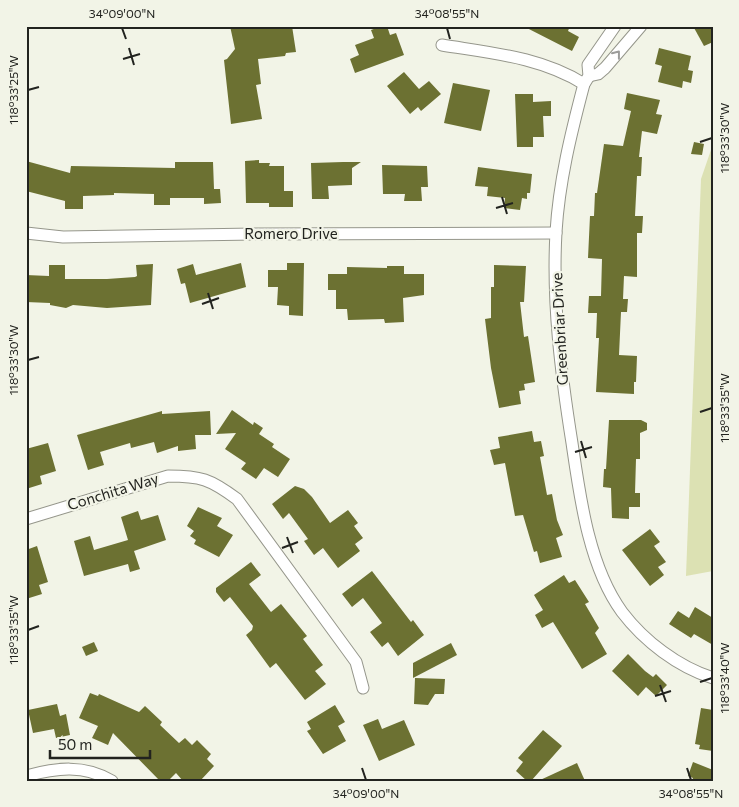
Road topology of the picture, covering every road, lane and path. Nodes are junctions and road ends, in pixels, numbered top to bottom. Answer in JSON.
{"nodes":[{"id":1,"x":615,"y":26,"type":"edge"},
{"id":2,"x":640,"y":26,"type":"edge"},
{"id":3,"x":442,"y":46,"type":"dead end"},
{"id":4,"x":586,"y":80,"type":"junction"},
{"id":5,"x":556,"y":232,"type":"junction"},
{"id":6,"x":26,"y":234,"type":"edge"},
{"id":7,"x":26,"y":519,"type":"edge"},
{"id":8,"x":713,"y":678,"type":"edge"},
{"id":9,"x":363,"y":688,"type":"dead end"},
{"id":10,"x":26,"y":776,"type":"edge"},
{"id":11,"x":112,"y":781,"type":"edge"}],
"edges":[{"from":1,"to":4,"type":"street","name":"Greenbriar Drive"},
{"from":4,"to":2,"type":"street","one_way":true},
{"from":3,"to":4,"type":"street"},
{"from":4,"to":5,"type":"street","name":"Greenbriar Drive"},
{"from":5,"to":6,"type":"street","name":"Romero Drive"},
{"from":5,"to":8,"type":"street","name":"Greenbriar Drive"},
{"from":7,"to":9,"type":"street","name":"Conchita Way"},
{"from":10,"to":11,"type":"street"}]}
